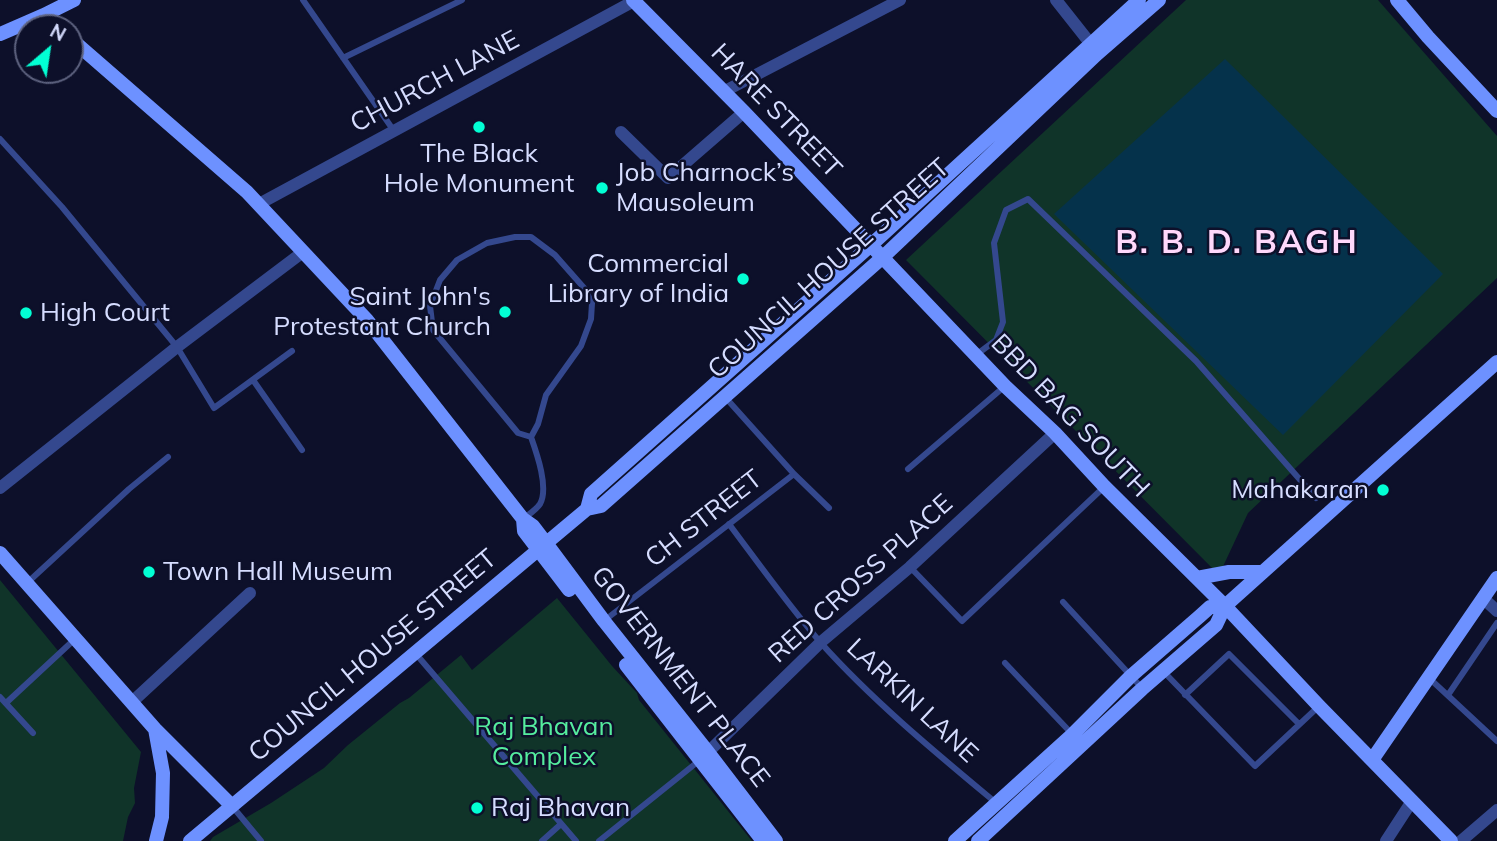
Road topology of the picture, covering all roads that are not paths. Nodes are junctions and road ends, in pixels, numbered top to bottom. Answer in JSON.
{"nodes":[{"id":1,"x":74,"y":0,"type":"edge"},
{"id":2,"x":303,"y":0,"type":"edge"},
{"id":3,"x":462,"y":0,"type":"edge"},
{"id":4,"x":633,"y":0,"type":"edge"},
{"id":5,"x":901,"y":0,"type":"edge"},
{"id":6,"x":1056,"y":0,"type":"edge"},
{"id":7,"x":1139,"y":0,"type":"edge"},
{"id":8,"x":1159,"y":0,"type":"edge"},
{"id":9,"x":1397,"y":0,"type":"edge"},
{"id":10,"x":48,"y":14,"type":"edge"},
{"id":11,"x":1094,"y":49,"type":"junction"},
{"id":12,"x":84,"y":50,"type":"edge"},
{"id":13,"x":343,"y":58,"type":"junction"},
{"id":14,"x":723,"y":92,"type":"junction"},
{"id":15,"x":1497,"y":111,"type":"edge"},
{"id":16,"x":744,"y":112,"type":"junction"},
{"id":17,"x":394,"y":131,"type":"junction"},
{"id":18,"x":621,"y":132,"type":"dead end"},
{"id":19,"x":0,"y":139,"type":"edge"},
{"id":20,"x":258,"y":204,"type":"junction"},
{"id":21,"x":871,"y":245,"type":"junction"},
{"id":22,"x":303,"y":252,"type":"junction"},
{"id":23,"x":883,"y":257,"type":"junction"},
{"id":24,"x":177,"y":347,"type":"junction"},
{"id":25,"x":292,"y":351,"type":"dead end"},
{"id":26,"x":976,"y":355,"type":"junction"},
{"id":27,"x":1497,"y":362,"type":"edge"},
{"id":28,"x":253,"y":380,"type":"junction"},
{"id":29,"x":1005,"y":386,"type":"junction"},
{"id":30,"x":724,"y":397,"type":"junction"},
{"id":31,"x":1055,"y":433,"type":"junction"},
{"id":32,"x":531,"y":438,"type":"junction"},
{"id":33,"x":303,"y":450,"type":"dead end"},
{"id":34,"x":168,"y":457,"type":"dead end"},
{"id":35,"x":908,"y":469,"type":"dead end"},
{"id":36,"x":794,"y":474,"type":"junction"},
{"id":37,"x":1104,"y":486,"type":"junction"},
{"id":38,"x":0,"y":488,"type":"edge"},
{"id":39,"x":1316,"y":498,"type":"dead end"},
{"id":40,"x":828,"y":508,"type":"dead end"},
{"id":41,"x":586,"y":509,"type":"junction"},
{"id":42,"x":523,"y":519,"type":"junction"},
{"id":43,"x":729,"y":524,"type":"junction"},
{"id":44,"x":542,"y":546,"type":"junction"},
{"id":45,"x":2,"y":558,"type":"edge"},
{"id":46,"x":910,"y":567,"type":"junction"},
{"id":47,"x":1263,"y":572,"type":"junction"},
{"id":48,"x":1497,"y":578,"type":"edge"},
{"id":49,"x":1197,"y":579,"type":"junction"},
{"id":50,"x":27,"y":583,"type":"junction"},
{"id":51,"x":250,"y":593,"type":"dead end"},
{"id":52,"x":1483,"y":598,"type":"junction"},
{"id":53,"x":1063,"y":602,"type":"dead end"},
{"id":54,"x":1225,"y":606,"type":"junction"},
{"id":55,"x":1497,"y":611,"type":"edge"},
{"id":56,"x":604,"y":621,"type":"junction"},
{"id":57,"x":1497,"y":623,"type":"edge"},
{"id":58,"x":76,"y":638,"type":"junction"},
{"id":59,"x":821,"y":642,"type":"junction"},
{"id":60,"x":415,"y":653,"type":"junction"},
{"id":61,"x":1005,"y":663,"type":"dead end"},
{"id":62,"x":1163,"y":671,"type":"junction"},
{"id":63,"x":1131,"y":676,"type":"junction"},
{"id":64,"x":1429,"y":678,"type":"junction"},
{"id":65,"x":1142,"y":689,"type":"junction"},
{"id":66,"x":1185,"y":695,"type":"junction"},
{"id":67,"x":1448,"y":695,"type":"junction"},
{"id":68,"x":0,"y":697,"type":"edge"},
{"id":69,"x":132,"y":702,"type":"junction"},
{"id":70,"x":6,"y":703,"type":"junction"},
{"id":71,"x":1319,"y":706,"type":"junction"},
{"id":72,"x":1299,"y":724,"type":"junction"},
{"id":73,"x":155,"y":729,"type":"junction"},
{"id":74,"x":33,"y":733,"type":"dead end"},
{"id":75,"x":1077,"y":740,"type":"junction"},
{"id":76,"x":1497,"y":741,"type":"edge"},
{"id":77,"x":704,"y":756,"type":"junction"},
{"id":78,"x":1373,"y":760,"type":"junction"},
{"id":79,"x":1412,"y":801,"type":"junction"},
{"id":80,"x":996,"y":803,"type":"junction"},
{"id":81,"x":232,"y":806,"type":"junction"},
{"id":82,"x":1497,"y":810,"type":"edge"},
{"id":83,"x":561,"y":824,"type":"junction"},
{"id":84,"x":156,"y":841,"type":"edge"},
{"id":85,"x":190,"y":841,"type":"edge"},
{"id":86,"x":261,"y":841,"type":"edge"},
{"id":87,"x":542,"y":841,"type":"edge"},
{"id":88,"x":576,"y":841,"type":"edge"},
{"id":89,"x":599,"y":841,"type":"edge"},
{"id":90,"x":763,"y":841,"type":"edge"},
{"id":91,"x":776,"y":841,"type":"edge"},
{"id":92,"x":956,"y":841,"type":"edge"},
{"id":93,"x":978,"y":841,"type":"edge"},
{"id":94,"x":1386,"y":841,"type":"edge"},
{"id":95,"x":1451,"y":841,"type":"edge"},
{"id":96,"x":1461,"y":841,"type":"edge"}],
"edges":[{"from":1,"to":10,"type":"main road"},
{"from":2,"to":13,"type":"lane"},
{"from":3,"to":13,"type":"lane"},
{"from":4,"to":14,"type":"main road","name":"HARE STREET"},
{"from":4,"to":17,"type":"street","name":"CHURCH LANE"},
{"from":5,"to":14,"type":"street"},
{"from":6,"to":11,"type":"street"},
{"from":7,"to":11,"type":"main road"},
{"from":8,"to":11,"type":"main road"},
{"from":9,"to":15,"type":"main road"},
{"from":11,"to":21,"type":"main road","name":"COUNCIL HOUSE STREET"},
{"from":11,"to":23,"type":"main road","name":"COUNCIL HOUSE STREET"},
{"from":12,"to":20,"type":"main road"},
{"from":13,"to":17,"type":"lane"},
{"from":14,"to":16,"type":"main road","name":"HARE STREET"},
{"from":16,"to":18,"type":"street"},
{"from":16,"to":21,"type":"main road","name":"HARE STREET"},
{"from":17,"to":20,"type":"street","name":"CHURCH LANE"},
{"from":19,"to":24,"type":"lane"},
{"from":20,"to":22,"type":"main road"},
{"from":21,"to":23,"type":"main road","name":"HARE STREET"},
{"from":21,"to":41,"type":"main road","name":"COUNCIL HOUSE STREET"},
{"from":22,"to":24,"type":"street"},
{"from":22,"to":42,"type":"main road"},
{"from":23,"to":26,"type":"main road","name":"BBD BAG SOUTH"},
{"from":23,"to":30,"type":"main road","name":"COUNCIL HOUSE STREET"},
{"from":24,"to":28,"type":"lane"},
{"from":24,"to":38,"type":"street"},
{"from":25,"to":28,"type":"lane"},
{"from":26,"to":29,"type":"main road","name":"BBD BAG SOUTH"},
{"from":26,"to":39,"type":"lane"},
{"from":27,"to":47,"type":"main road"},
{"from":28,"to":33,"type":"lane"},
{"from":29,"to":31,"type":"main road","name":"BBD BAG SOUTH"},
{"from":29,"to":35,"type":"lane"},
{"from":30,"to":36,"type":"lane"},
{"from":30,"to":41,"type":"main road","name":"COUNCIL HOUSE STREET"},
{"from":31,"to":37,"type":"main road","name":"BBD BAG SOUTH"},
{"from":31,"to":46,"type":"street","name":"RED CROSS PLACE"},
{"from":32,"to":32,"type":"lane"},
{"from":32,"to":42,"type":"lane"},
{"from":34,"to":50,"type":"lane"},
{"from":36,"to":40,"type":"lane"},
{"from":36,"to":43,"type":"lane","name":"CH STREET"},
{"from":37,"to":46,"type":"lane"},
{"from":37,"to":49,"type":"main road","name":"BBD BAG SOUTH"},
{"from":41,"to":44,"type":"main road","name":"COUNCIL HOUSE STREET"},
{"from":42,"to":44,"type":"main road"},
{"from":43,"to":56,"type":"lane","name":"CH STREET"},
{"from":43,"to":59,"type":"lane","name":"LARKIN LANE"},
{"from":44,"to":56,"type":"main road","name":"GOVERNMENT PLACE"},
{"from":44,"to":60,"type":"main road","name":"COUNCIL HOUSE STREET"},
{"from":44,"to":77,"type":"main road"},
{"from":45,"to":50,"type":"main road"},
{"from":46,"to":59,"type":"street","name":"RED CROSS PLACE"},
{"from":47,"to":49,"type":"main road"},
{"from":47,"to":54,"type":"main road"},
{"from":48,"to":52,"type":"main road"},
{"from":49,"to":54,"type":"main road","name":"BBD BAG SOUTH"},
{"from":50,"to":58,"type":"main road"},
{"from":51,"to":69,"type":"street"},
{"from":52,"to":55,"type":"street"},
{"from":52,"to":64,"type":"main road"},
{"from":53,"to":63,"type":"lane"},
{"from":54,"to":62,"type":"main road"},
{"from":54,"to":63,"type":"main road"},
{"from":54,"to":71,"type":"main road","name":"BBD BAG SOUTH"},
{"from":56,"to":77,"type":"main road","name":"GOVERNMENT PLACE"},
{"from":57,"to":67,"type":"lane"},
{"from":58,"to":69,"type":"main road"},
{"from":58,"to":70,"type":"lane"},
{"from":59,"to":77,"type":"street","name":"RED CROSS PLACE"},
{"from":59,"to":80,"type":"lane","name":"LARKIN LANE"},
{"from":60,"to":81,"type":"main road","name":"COUNCIL HOUSE STREET"},
{"from":60,"to":83,"type":"lane"},
{"from":61,"to":75,"type":"lane"},
{"from":62,"to":65,"type":"main road"},
{"from":62,"to":66,"type":"lane"},
{"from":63,"to":65,"type":"lane"},
{"from":63,"to":75,"type":"main road"},
{"from":64,"to":67,"type":"lane"},
{"from":64,"to":78,"type":"main road"},
{"from":65,"to":75,"type":"main road"},
{"from":66,"to":72,"type":"lane"},
{"from":66,"to":72,"type":"lane"},
{"from":67,"to":76,"type":"lane"},
{"from":68,"to":70,"type":"lane"},
{"from":69,"to":73,"type":"main road"},
{"from":70,"to":74,"type":"lane"},
{"from":71,"to":72,"type":"lane"},
{"from":71,"to":78,"type":"main road","name":"BBD BAG SOUTH"},
{"from":73,"to":81,"type":"main road"},
{"from":73,"to":84,"type":"main road"},
{"from":75,"to":80,"type":"main road"},
{"from":75,"to":93,"type":"main road"},
{"from":77,"to":89,"type":"lane"},
{"from":77,"to":90,"type":"main road"},
{"from":77,"to":91,"type":"main road","name":"GOVERNMENT PLACE"},
{"from":78,"to":79,"type":"main road","name":"BBD BAG SOUTH"},
{"from":79,"to":94,"type":"street"},
{"from":79,"to":95,"type":"main road","name":"BBD BAG SOUTH"},
{"from":80,"to":92,"type":"main road"},
{"from":81,"to":85,"type":"main road","name":"COUNCIL HOUSE STREET"},
{"from":81,"to":86,"type":"lane"},
{"from":82,"to":96,"type":"street"},
{"from":83,"to":87,"type":"lane"},
{"from":83,"to":88,"type":"lane"}]}
